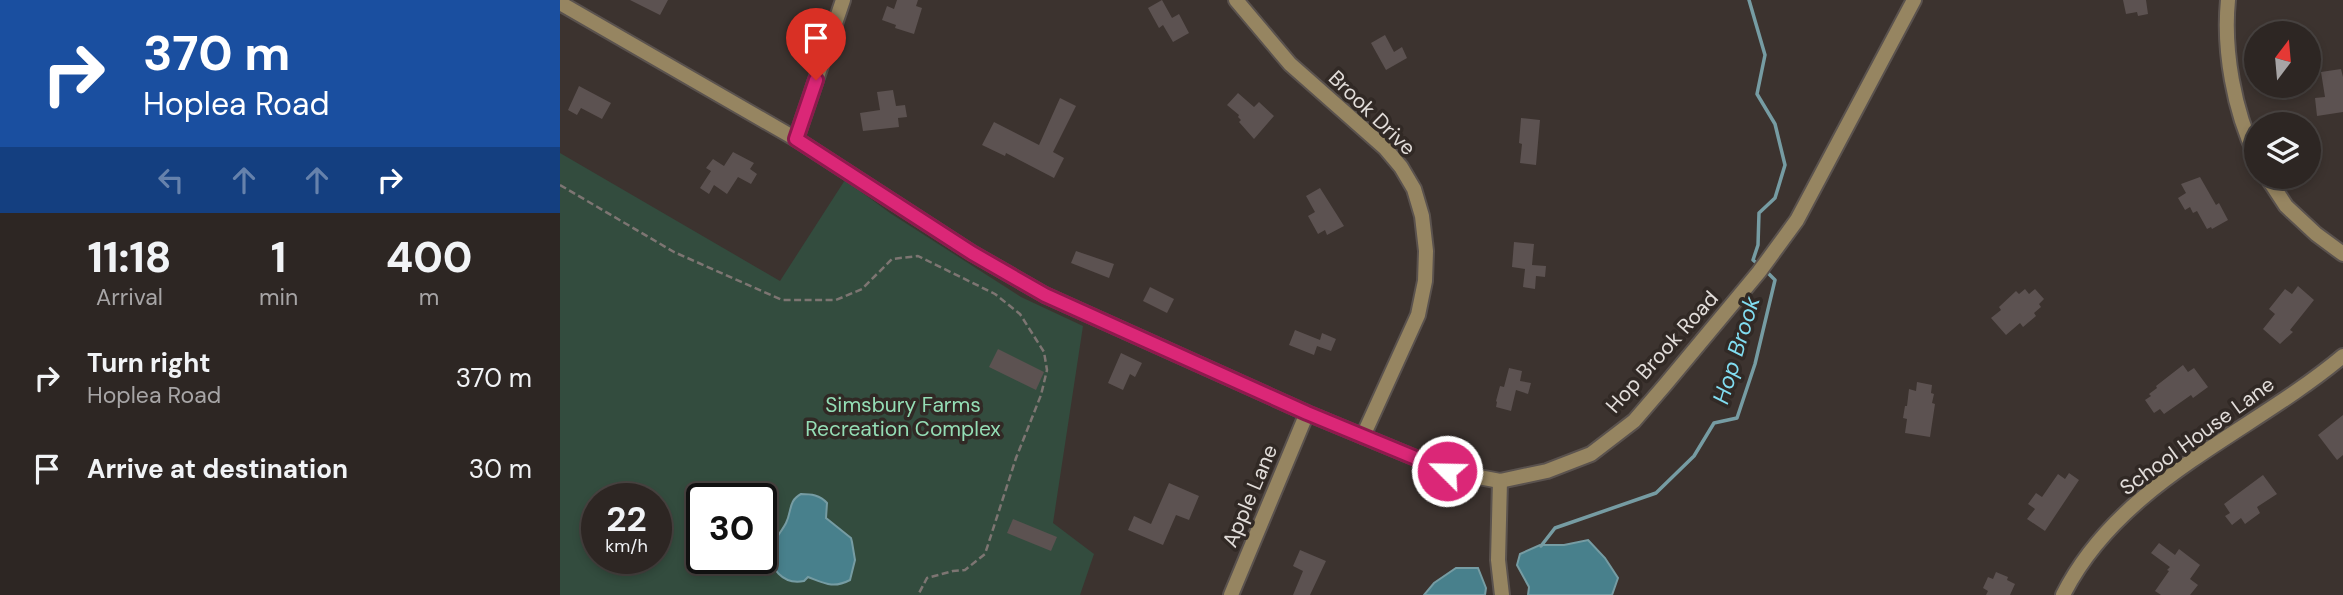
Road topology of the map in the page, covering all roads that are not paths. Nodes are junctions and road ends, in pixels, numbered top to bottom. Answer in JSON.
{"nodes":[{"id":1,"x":843,"y":0,"type":"edge"},
{"id":2,"x":1236,"y":0,"type":"edge"},
{"id":3,"x":1914,"y":0,"type":"edge"},
{"id":4,"x":2228,"y":0,"type":"edge"},
{"id":5,"x":560,"y":3,"type":"edge"},
{"id":6,"x":2244,"y":129,"type":"edge"},
{"id":7,"x":796,"y":139,"type":"junction"},
{"id":8,"x":2275,"y":189,"type":"edge"},
{"id":9,"x":2343,"y":254,"type":"edge"},
{"id":10,"x":2343,"y":356,"type":"edge"},
{"id":11,"x":1307,"y":413,"type":"junction"},
{"id":12,"x":1363,"y":436,"type":"junction"},
{"id":13,"x":1500,"y":481,"type":"junction"},
{"id":14,"x":1231,"y":595,"type":"edge"},
{"id":15,"x":1502,"y":595,"type":"edge"},
{"id":16,"x":2063,"y":595,"type":"edge"}],
"edges":[{"from":1,"to":7,"type":"street"},
{"from":2,"to":12,"type":"street","name":"Brook Drive"},
{"from":3,"to":13,"type":"street","name":"Hop Brook Road"},
{"from":4,"to":6,"type":"street"},
{"from":5,"to":7,"type":"street","name":"Hop Brook Road"},
{"from":7,"to":11,"type":"street","name":"Hop Brook Road"},
{"from":8,"to":9,"type":"street"},
{"from":10,"to":16,"type":"street","name":"School House Lane"},
{"from":11,"to":12,"type":"street","name":"Hop Brook Road"},
{"from":11,"to":14,"type":"street","name":"Apple Lane"},
{"from":12,"to":13,"type":"street","name":"Hop Brook Road"},
{"from":13,"to":15,"type":"street"}]}
